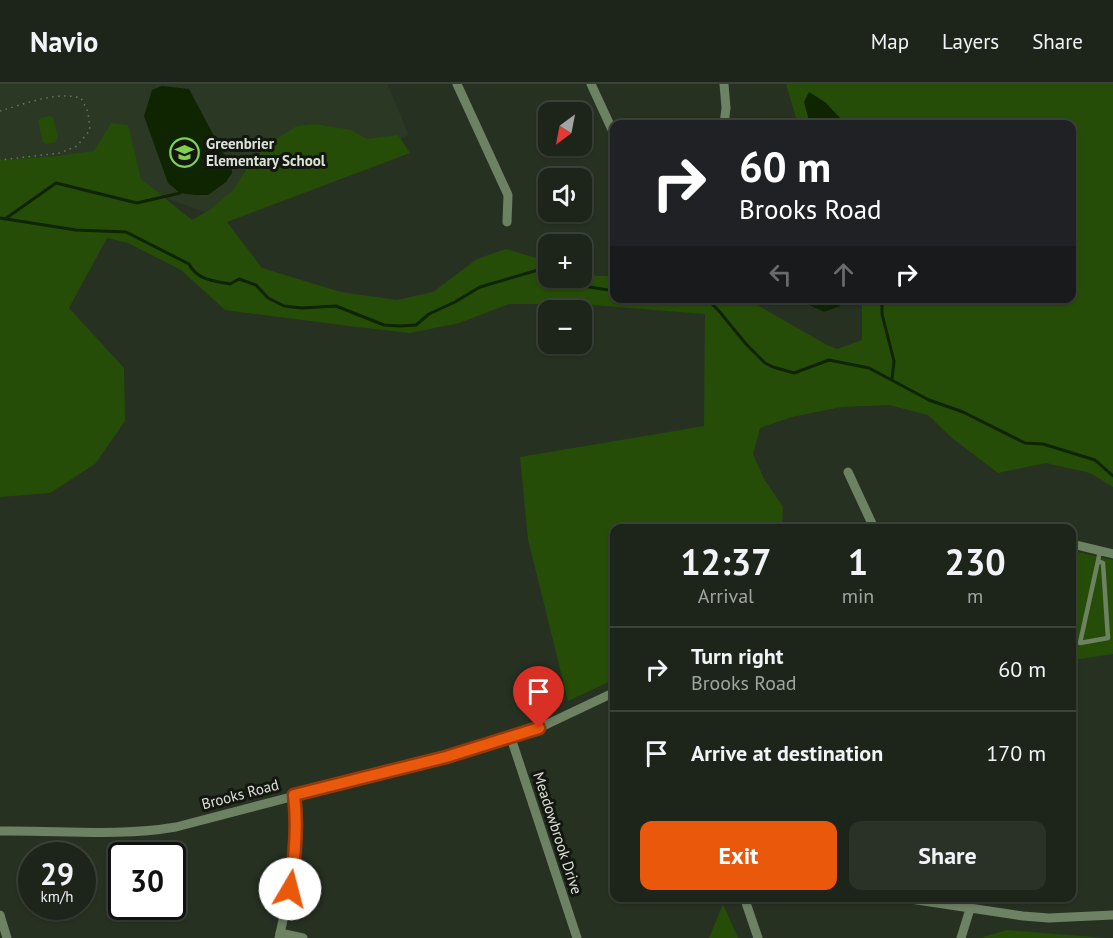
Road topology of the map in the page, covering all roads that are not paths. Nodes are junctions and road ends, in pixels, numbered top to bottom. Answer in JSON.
{"nodes":[{"id":1,"x":457,"y":84,"type":"edge"},
{"id":2,"x":591,"y":84,"type":"edge"},
{"id":3,"x":723,"y":84,"type":"edge"},
{"id":4,"x":724,"y":120,"type":"edge"},
{"id":5,"x":610,"y":125,"type":"edge"},
{"id":6,"x":507,"y":222,"type":"dead end"},
{"id":7,"x":848,"y":472,"type":"dead end"},
{"id":8,"x":872,"y":524,"type":"edge"},
{"id":9,"x":1076,"y":546,"type":"edge"},
{"id":10,"x":1113,"y":554,"type":"edge"},
{"id":11,"x":1099,"y":556,"type":"junction"},
{"id":12,"x":610,"y":695,"type":"edge"},
{"id":13,"x":511,"y":738,"type":"junction"},
{"id":14,"x":294,"y":795,"type":"junction"},
{"id":15,"x":0,"y":831,"type":"edge"},
{"id":16,"x":746,"y":902,"type":"edge"},
{"id":17,"x":927,"y":902,"type":"edge"},
{"id":18,"x":970,"y":909,"type":"junction"},
{"id":19,"x":0,"y":915,"type":"edge"},
{"id":20,"x":1113,"y":915,"type":"edge"},
{"id":21,"x":280,"y":935,"type":"edge"},
{"id":22,"x":7,"y":938,"type":"edge"},
{"id":23,"x":303,"y":938,"type":"edge"},
{"id":24,"x":577,"y":938,"type":"edge"},
{"id":25,"x":758,"y":938,"type":"edge"},
{"id":26,"x":961,"y":938,"type":"edge"}],
"edges":[{"from":1,"to":6,"type":"street"},
{"from":2,"to":5,"type":"street"},
{"from":3,"to":4,"type":"street"},
{"from":7,"to":8,"type":"street"},
{"from":9,"to":11,"type":"street"},
{"from":10,"to":11,"type":"street"},
{"from":11,"to":11,"type":"lane"},
{"from":12,"to":13,"type":"street","name":"Brooks Road"},
{"from":13,"to":14,"type":"street","name":"Brooks Road"},
{"from":13,"to":24,"type":"street","name":"Meadowbrook Drive"},
{"from":14,"to":15,"type":"street","name":"Brooks Road"},
{"from":14,"to":21,"type":"street"},
{"from":16,"to":25,"type":"street"},
{"from":17,"to":18,"type":"street"},
{"from":18,"to":20,"type":"street"},
{"from":18,"to":26,"type":"street"},
{"from":19,"to":22,"type":"street"},
{"from":21,"to":23,"type":"street"}]}
